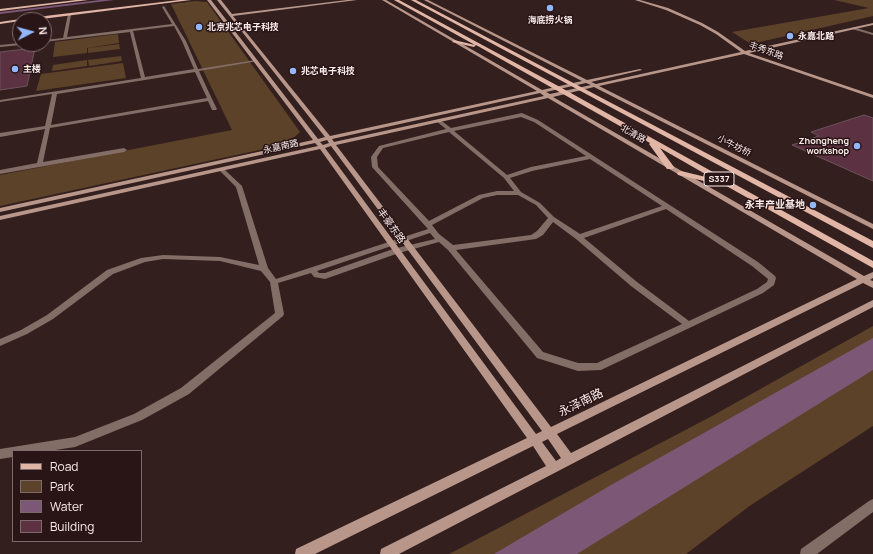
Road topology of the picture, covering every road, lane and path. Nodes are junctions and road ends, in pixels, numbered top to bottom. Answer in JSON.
{"nodes":[{"id":1,"x":86,"y":0,"type":"edge"},
{"id":2,"x":189,"y":0,"type":"edge"},
{"id":3,"x":209,"y":0,"type":"edge"},
{"id":4,"x":219,"y":0,"type":"edge"},
{"id":5,"x":355,"y":0,"type":"edge"},
{"id":6,"x":384,"y":0,"type":"edge"},
{"id":7,"x":396,"y":0,"type":"edge"},
{"id":8,"x":413,"y":0,"type":"edge"},
{"id":9,"x":426,"y":0,"type":"edge"},
{"id":10,"x":638,"y":0,"type":"edge"},
{"id":11,"x":647,"y":0,"type":"edge"},
{"id":12,"x":164,"y":7,"type":"dead end"},
{"id":13,"x":0,"y":10,"type":"edge"},
{"id":14,"x":69,"y":15,"type":"junction"},
{"id":15,"x":232,"y":15,"type":"junction"},
{"id":16,"x":52,"y":17,"type":"edge"},
{"id":17,"x":873,"y":19,"type":"edge"},
{"id":18,"x":12,"y":21,"type":"edge"},
{"id":19,"x":0,"y":23,"type":"edge"},
{"id":20,"x":175,"y":24,"type":"junction"},
{"id":21,"x":873,"y":24,"type":"edge"},
{"id":22,"x":853,"y":28,"type":"junction"},
{"id":23,"x":131,"y":30,"type":"junction"},
{"id":24,"x":873,"y":34,"type":"edge"},
{"id":25,"x":65,"y":38,"type":"junction"},
{"id":26,"x":52,"y":40,"type":"edge"},
{"id":27,"x":454,"y":41,"type":"junction"},
{"id":28,"x":12,"y":45,"type":"edge"},
{"id":29,"x":0,"y":46,"type":"edge"},
{"id":30,"x":517,"y":46,"type":"junction"},
{"id":31,"x":738,"y":49,"type":"junction"},
{"id":32,"x":488,"y":50,"type":"junction"},
{"id":33,"x":744,"y":50,"type":"junction"},
{"id":34,"x":751,"y":51,"type":"junction"},
{"id":35,"x":525,"y":59,"type":"junction"},
{"id":36,"x":256,"y":61,"type":"junction"},
{"id":37,"x":671,"y":63,"type":"dead end"},
{"id":38,"x":648,"y":68,"type":"dead end"},
{"id":39,"x":197,"y":70,"type":"junction"},
{"id":40,"x":143,"y":78,"type":"junction"},
{"id":41,"x":587,"y":81,"type":"junction"},
{"id":42,"x":572,"y":84,"type":"junction"},
{"id":43,"x":595,"y":86,"type":"junction"},
{"id":44,"x":558,"y":88,"type":"junction"},
{"id":45,"x":581,"y":89,"type":"junction"},
{"id":46,"x":55,"y":92,"type":"junction"},
{"id":47,"x":541,"y":92,"type":"junction"},
{"id":48,"x":566,"y":92,"type":"junction"},
{"id":49,"x":873,"y":92,"type":"edge"},
{"id":50,"x":549,"y":96,"type":"junction"},
{"id":51,"x":873,"y":97,"type":"edge"},
{"id":52,"x":210,"y":99,"type":"junction"},
{"id":53,"x":0,"y":101,"type":"edge"},
{"id":54,"x":214,"y":109,"type":"dead end"},
{"id":55,"x":439,"y":121,"type":"junction"},
{"id":56,"x":46,"y":127,"type":"junction"},
{"id":57,"x":449,"y":130,"type":"junction"},
{"id":58,"x":0,"y":135,"type":"edge"},
{"id":59,"x":651,"y":140,"type":"junction"},
{"id":60,"x":330,"y":142,"type":"junction"},
{"id":61,"x":319,"y":144,"type":"junction"},
{"id":62,"x":124,"y":150,"type":"dead end"},
{"id":63,"x":589,"y":157,"type":"junction"},
{"id":64,"x":40,"y":164,"type":"junction"},
{"id":65,"x":670,"y":167,"type":"junction"},
{"id":66,"x":222,"y":170,"type":"junction"},
{"id":67,"x":0,"y":172,"type":"edge"},
{"id":68,"x":680,"y":173,"type":"junction"},
{"id":69,"x":506,"y":177,"type":"junction"},
{"id":70,"x":731,"y":186,"type":"junction"},
{"id":71,"x":519,"y":193,"type":"junction"},
{"id":72,"x":666,"y":207,"type":"junction"},
{"id":73,"x":0,"y":210,"type":"edge"},
{"id":74,"x":0,"y":218,"type":"edge"},
{"id":75,"x":552,"y":218,"type":"junction"},
{"id":76,"x":429,"y":227,"type":"junction"},
{"id":77,"x":873,"y":227,"type":"edge"},
{"id":78,"x":579,"y":237,"type":"junction"},
{"id":79,"x":403,"y":239,"type":"junction"},
{"id":80,"x":440,"y":240,"type":"junction"},
{"id":81,"x":873,"y":245,"type":"edge"},
{"id":82,"x":394,"y":248,"type":"junction"},
{"id":83,"x":410,"y":248,"type":"junction"},
{"id":84,"x":450,"y":248,"type":"junction"},
{"id":85,"x":873,"y":265,"type":"edge"},
{"id":86,"x":264,"y":269,"type":"junction"},
{"id":87,"x":870,"y":280,"type":"edge"},
{"id":88,"x":274,"y":282,"type":"junction"},
{"id":89,"x":873,"y":303,"type":"edge"},
{"id":90,"x":689,"y":325,"type":"junction"},
{"id":91,"x":0,"y":343,"type":"edge"},
{"id":92,"x":550,"y":433,"type":"junction"},
{"id":93,"x":534,"y":441,"type":"junction"},
{"id":94,"x":24,"y":450,"type":"edge"},
{"id":95,"x":12,"y":452,"type":"edge"},
{"id":96,"x":0,"y":454,"type":"edge"},
{"id":97,"x":569,"y":459,"type":"junction"},
{"id":98,"x":554,"y":467,"type":"junction"},
{"id":99,"x":873,"y":505,"type":"edge"},
{"id":100,"x":301,"y":554,"type":"edge"},
{"id":101,"x":386,"y":554,"type":"edge"},
{"id":102,"x":806,"y":554,"type":"edge"}],
"edges":[{"from":1,"to":13,"type":"main road"},
{"from":2,"to":14,"type":"main road"},
{"from":3,"to":36,"type":"street","name":"丰豪东路"},
{"from":4,"to":15,"type":"street","name":"丰豪东路"},
{"from":5,"to":15,"type":"street"},
{"from":6,"to":27,"type":"street","name":"北清路"},
{"from":7,"to":32,"type":"main road","name":"北清路","number":"S337"},
{"from":8,"to":35,"type":"main road","name":"北清路","number":"S337"},
{"from":9,"to":30,"type":"street"},
{"from":10,"to":31,"type":"street","name":"丰秀东路"},
{"from":11,"to":33,"type":"street","name":"丰秀东路"},
{"from":12,"to":20,"type":"street"},
{"from":14,"to":16,"type":"main road"},
{"from":14,"to":25,"type":"street"},
{"from":15,"to":60,"type":"street","name":"丰豪东路"},
{"from":17,"to":33,"type":"street"},
{"from":18,"to":19,"type":"main road"},
{"from":20,"to":23,"type":"street"},
{"from":20,"to":39,"type":"street"},
{"from":21,"to":22,"type":"street"},
{"from":22,"to":24,"type":"street"},
{"from":22,"to":34,"type":"street"},
{"from":23,"to":25,"type":"street"},
{"from":23,"to":40,"type":"street"},
{"from":25,"to":26,"type":"street"},
{"from":27,"to":32,"type":"main road"},
{"from":27,"to":47,"type":"street","name":"北清路"},
{"from":28,"to":29,"type":"street"},
{"from":30,"to":35,"type":"main road"},
{"from":30,"to":41,"type":"street"},
{"from":31,"to":33,"type":"street"},
{"from":31,"to":37,"type":"street"},
{"from":32,"to":44,"type":"main road","name":"北清路","number":"S337"},
{"from":33,"to":34,"type":"street"},
{"from":33,"to":43,"type":"street"},
{"from":33,"to":51,"type":"street","name":"丰秀东路"},
{"from":34,"to":49,"type":"street","name":"丰秀东路"},
{"from":35,"to":42,"type":"main road","name":"北清路","number":"S337"},
{"from":36,"to":39,"type":"street"},
{"from":36,"to":61,"type":"street","name":"丰豪东路"},
{"from":38,"to":41,"type":"street"},
{"from":39,"to":40,"type":"street"},
{"from":39,"to":52,"type":"street"},
{"from":40,"to":46,"type":"street"},
{"from":41,"to":42,"type":"street"},
{"from":41,"to":43,"type":"street","name":"小牛坊桥"},
{"from":42,"to":44,"type":"street","name":"永嘉南路"},
{"from":42,"to":45,"type":"main road","name":"北清路","number":"S337"},
{"from":43,"to":45,"type":"street"},
{"from":43,"to":77,"type":"street","name":"小牛坊桥"},
{"from":44,"to":47,"type":"street","name":"永嘉南路"},
{"from":44,"to":48,"type":"main road","name":"北清路","number":"S337"},
{"from":45,"to":48,"type":"street","name":"永嘉南路"},
{"from":45,"to":81,"type":"main road","name":"北清路","number":"S337"},
{"from":46,"to":53,"type":"street"},
{"from":46,"to":56,"type":"street"},
{"from":47,"to":50,"type":"street","name":"北清路"},
{"from":47,"to":60,"type":"street","name":"永嘉南路"},
{"from":48,"to":50,"type":"street","name":"永嘉南路"},
{"from":48,"to":59,"type":"main road","name":"北清路","number":"S337"},
{"from":50,"to":55,"type":"street","name":"永嘉南路"},
{"from":50,"to":65,"type":"street","name":"北清路"},
{"from":52,"to":54,"type":"street"},
{"from":52,"to":56,"type":"street"},
{"from":55,"to":57,"type":"street"},
{"from":55,"to":60,"type":"street","name":"永嘉南路"},
{"from":56,"to":58,"type":"street"},
{"from":56,"to":64,"type":"street"},
{"from":57,"to":63,"type":"street"},
{"from":57,"to":69,"type":"street"},
{"from":57,"to":76,"type":"street"},
{"from":59,"to":65,"type":"main road"},
{"from":59,"to":70,"type":"main road","name":"北清路","number":"S337"},
{"from":60,"to":61,"type":"street","name":"永嘉南路"},
{"from":60,"to":79,"type":"street","name":"丰豪东路"},
{"from":61,"to":66,"type":"street","name":"永嘉南路"},
{"from":61,"to":73,"type":"street","name":"永嘉南路"},
{"from":61,"to":82,"type":"street","name":"丰豪东路"},
{"from":62,"to":64,"type":"street"},
{"from":63,"to":69,"type":"street"},
{"from":63,"to":72,"type":"street"},
{"from":64,"to":67,"type":"street"},
{"from":65,"to":68,"type":"street","name":"北清路"},
{"from":66,"to":74,"type":"street","name":"永嘉南路"},
{"from":66,"to":86,"type":"street"},
{"from":68,"to":70,"type":"main road"},
{"from":68,"to":87,"type":"street","name":"北清路"},
{"from":69,"to":71,"type":"street"},
{"from":70,"to":85,"type":"main road","name":"北清路","number":"S337"},
{"from":71,"to":75,"type":"street"},
{"from":71,"to":76,"type":"street"},
{"from":72,"to":78,"type":"street"},
{"from":72,"to":90,"type":"street"},
{"from":75,"to":78,"type":"street"},
{"from":75,"to":84,"type":"street"},
{"from":76,"to":79,"type":"street"},
{"from":76,"to":80,"type":"street"},
{"from":78,"to":90,"type":"street"},
{"from":79,"to":82,"type":"street"},
{"from":79,"to":83,"type":"street","name":"丰豪东路"},
{"from":80,"to":83,"type":"street"},
{"from":80,"to":84,"type":"street"},
{"from":82,"to":83,"type":"street"},
{"from":82,"to":88,"type":"street"},
{"from":82,"to":93,"type":"street","name":"丰豪东路"},
{"from":83,"to":92,"type":"street","name":"丰豪东路"},
{"from":84,"to":90,"type":"street"},
{"from":86,"to":88,"type":"street"},
{"from":86,"to":91,"type":"street"},
{"from":87,"to":92,"type":"street","name":"永泽南路"},
{"from":88,"to":94,"type":"street"},
{"from":89,"to":97,"type":"street"},
{"from":92,"to":93,"type":"street","name":"永泽南路"},
{"from":92,"to":97,"type":"street","name":"丰豪东路"},
{"from":93,"to":98,"type":"street","name":"丰豪东路"},
{"from":93,"to":100,"type":"street","name":"永泽南路"},
{"from":95,"to":96,"type":"street"},
{"from":97,"to":98,"type":"street"},
{"from":98,"to":101,"type":"street"},
{"from":99,"to":102,"type":"street"}]}
